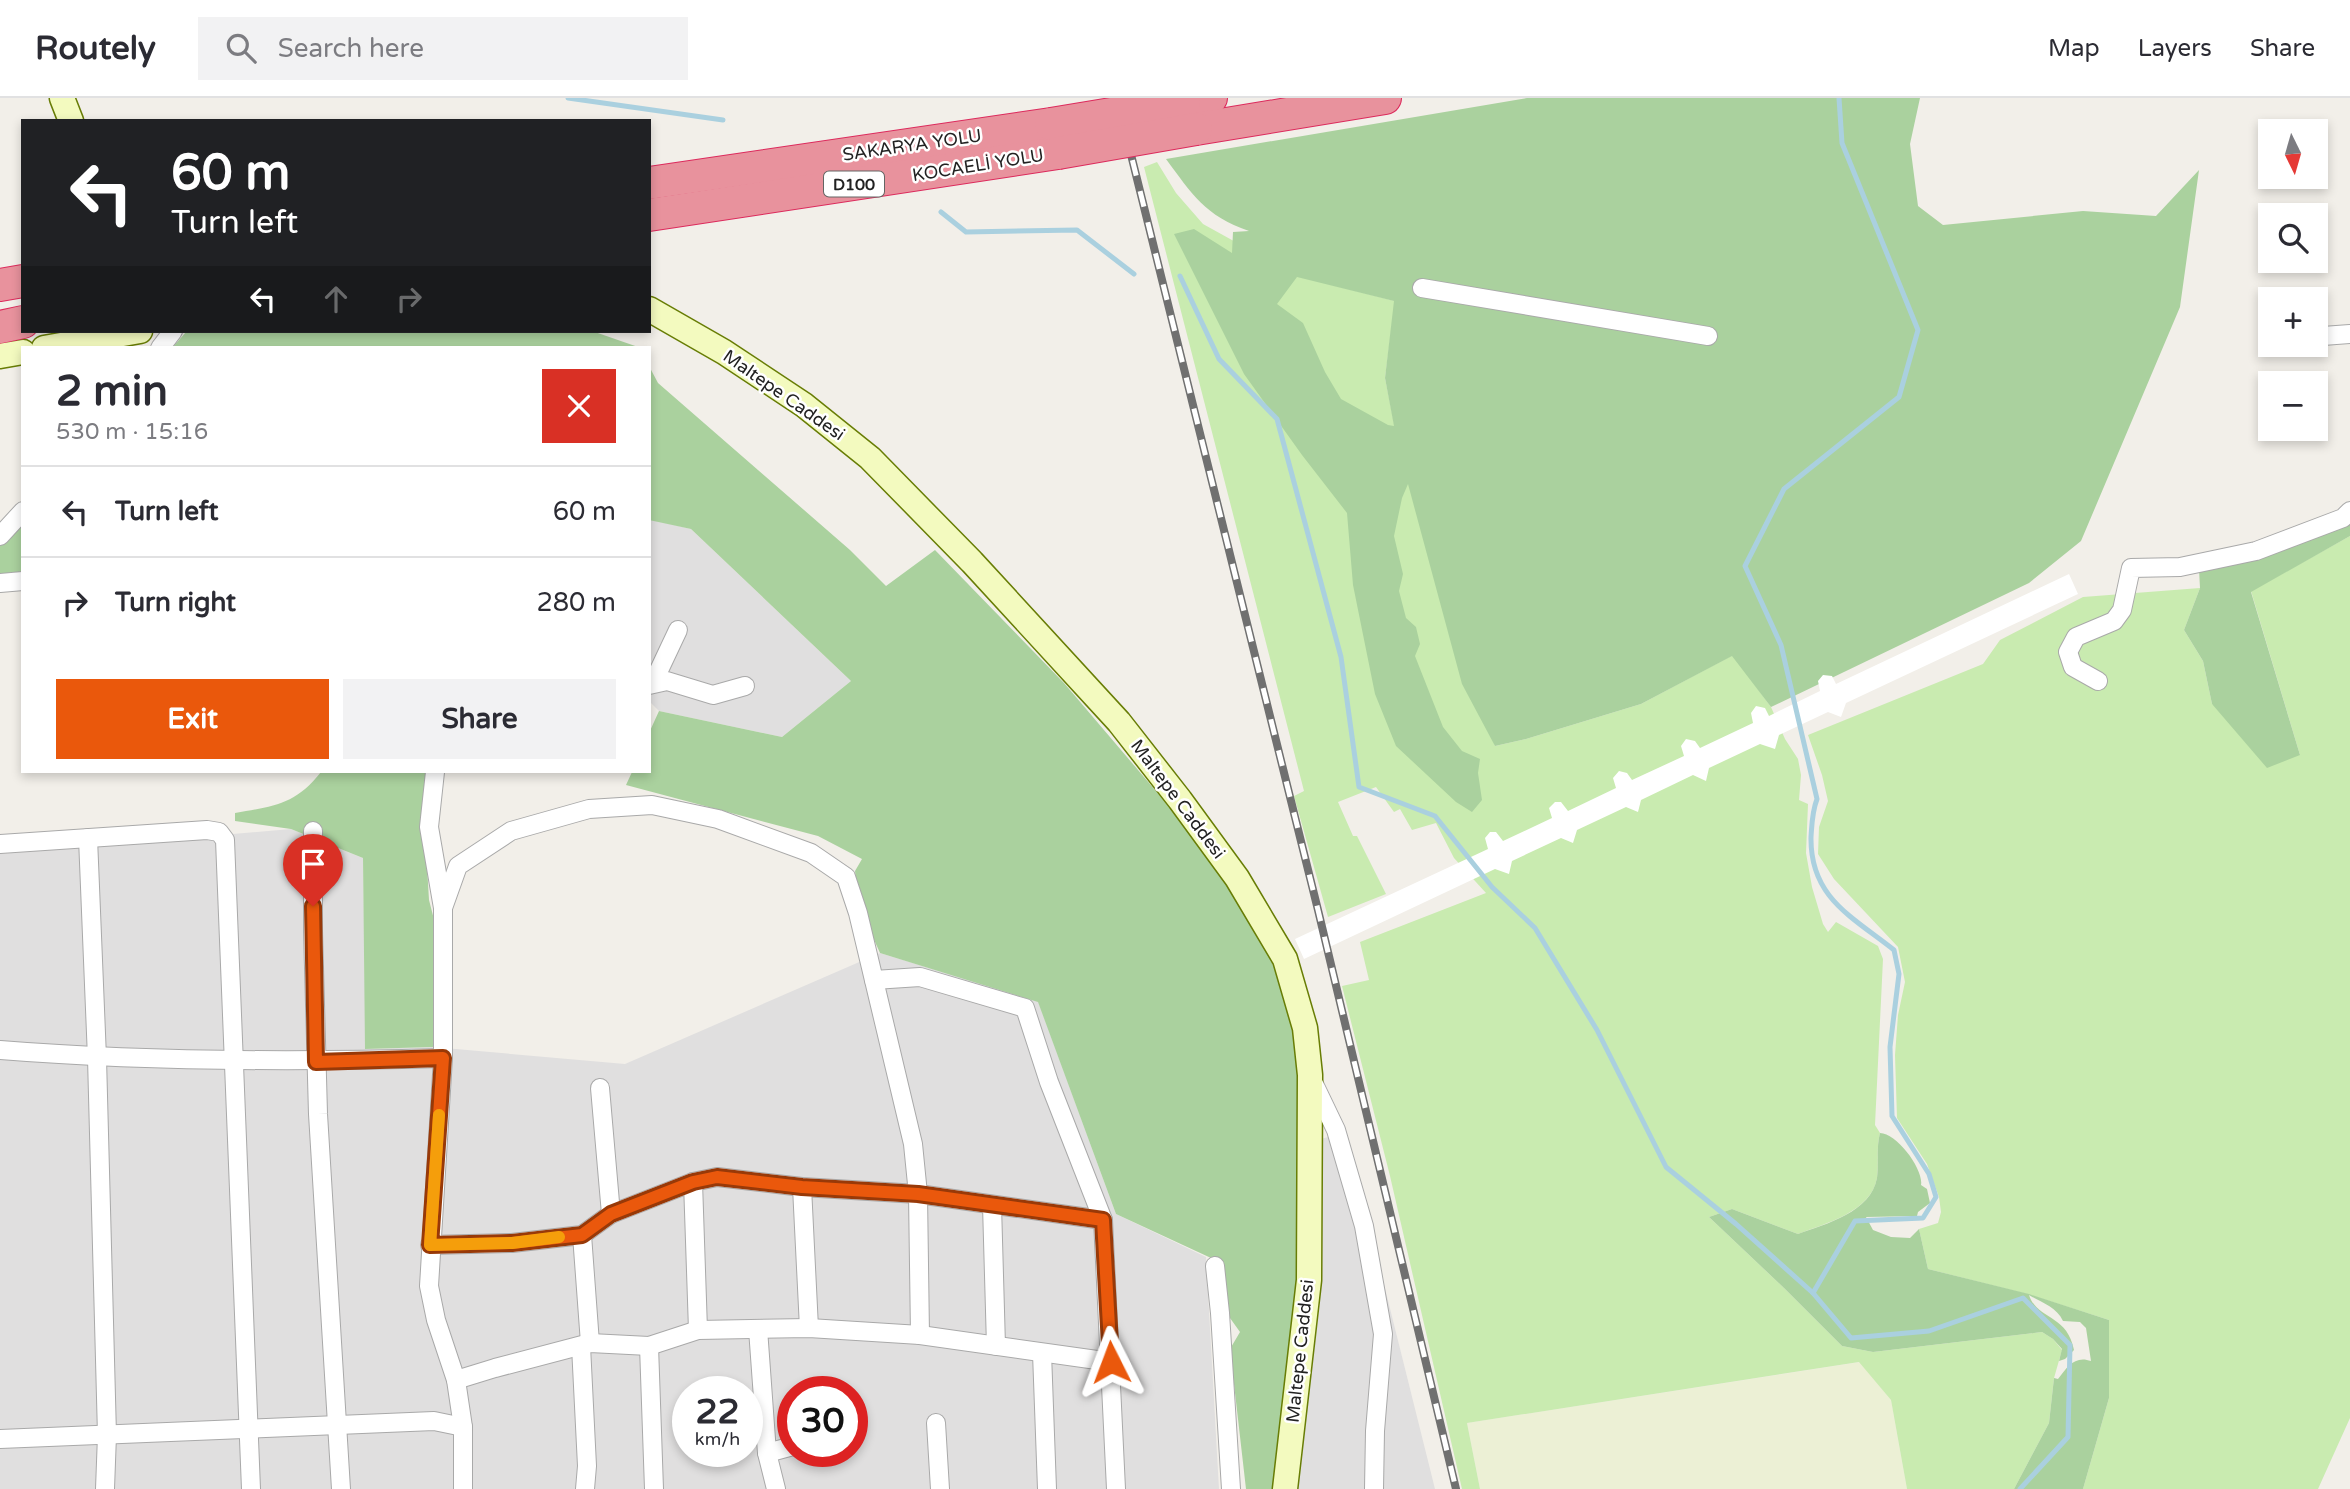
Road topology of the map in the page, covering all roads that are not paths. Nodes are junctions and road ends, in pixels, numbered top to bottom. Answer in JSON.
{"nodes":[{"id":1,"x":62,"y":98,"type":"edge"},
{"id":2,"x":1385,"y":98,"type":"edge"},
{"id":3,"x":1197,"y":110,"type":"edge"},
{"id":4,"x":70,"y":119,"type":"edge"},
{"id":5,"x":1054,"y":139,"type":"junction"},
{"id":6,"x":651,"y":183,"type":"edge"},
{"id":7,"x":651,"y":215,"type":"edge"},
{"id":8,"x":0,"y":277,"type":"edge"},
{"id":9,"x":21,"y":279,"type":"edge"},
{"id":10,"x":21,"y":280,"type":"edge"},
{"id":11,"x":0,"y":285,"type":"edge"},
{"id":12,"x":1422,"y":288,"type":"dead end"},
{"id":13,"x":651,"y":310,"type":"edge"},
{"id":14,"x":21,"y":317,"type":"edge"},
{"id":15,"x":0,"y":320,"type":"edge"},
{"id":16,"x":21,"y":322,"type":"edge"},
{"id":17,"x":0,"y":327,"type":"edge"},
{"id":18,"x":129,"y":333,"type":"edge"},
{"id":19,"x":2350,"y":334,"type":"edge"},
{"id":20,"x":1708,"y":336,"type":"dead end"},
{"id":21,"x":2328,"y":336,"type":"edge"},
{"id":22,"x":55,"y":346,"type":"edge"},
{"id":23,"x":21,"y":352,"type":"edge"},
{"id":24,"x":0,"y":356,"type":"edge"},
{"id":25,"x":2350,"y":511,"type":"edge"},
{"id":26,"x":21,"y":513,"type":"edge"},
{"id":27,"x":0,"y":536,"type":"edge"},
{"id":28,"x":21,"y":581,"type":"edge"},
{"id":29,"x":0,"y":583,"type":"edge"},
{"id":30,"x":678,"y":630,"type":"dead end"},
{"id":31,"x":2098,"y":681,"type":"dead end"},
{"id":32,"x":651,"y":684,"type":"edge"},
{"id":33,"x":745,"y":686,"type":"dead end"},
{"id":34,"x":435,"y":773,"type":"edge"},
{"id":35,"x":313,"y":831,"type":"dead end"},
{"id":36,"x":88,"y":838,"type":"junction"},
{"id":37,"x":0,"y":844,"type":"edge"},
{"id":38,"x":443,"y":908,"type":"junction"},
{"id":39,"x":874,"y":980,"type":"junction"},
{"id":40,"x":0,"y":1050,"type":"edge"},
{"id":41,"x":97,"y":1058,"type":"junction"},
{"id":42,"x":443,"y":1058,"type":"junction"},
{"id":43,"x":233,"y":1061,"type":"junction"},
{"id":44,"x":316,"y":1062,"type":"junction"},
{"id":45,"x":1310,"y":1075,"type":"junction"},
{"id":46,"x":600,"y":1088,"type":"dead end"},
{"id":47,"x":693,"y":1182,"type":"junction"},
{"id":48,"x":802,"y":1187,"type":"junction"},
{"id":49,"x":918,"y":1194,"type":"junction"},
{"id":50,"x":992,"y":1205,"type":"junction"},
{"id":51,"x":611,"y":1214,"type":"junction"},
{"id":52,"x":1103,"y":1220,"type":"junction"},
{"id":53,"x":582,"y":1235,"type":"junction"},
{"id":54,"x":430,"y":1245,"type":"junction"},
{"id":55,"x":1215,"y":1266,"type":"dead end"},
{"id":56,"x":809,"y":1328,"type":"junction"},
{"id":57,"x":758,"y":1329,"type":"junction"},
{"id":58,"x":698,"y":1330,"type":"junction"},
{"id":59,"x":920,"y":1335,"type":"junction"},
{"id":60,"x":586,"y":1345,"type":"junction"},
{"id":61,"x":649,"y":1346,"type":"junction"},
{"id":62,"x":996,"y":1346,"type":"junction"},
{"id":63,"x":1042,"y":1353,"type":"junction"},
{"id":64,"x":1111,"y":1362,"type":"junction"},
{"id":65,"x":456,"y":1380,"type":"junction"},
{"id":66,"x":936,"y":1423,"type":"dead end"},
{"id":67,"x":338,"y":1426,"type":"junction"},
{"id":68,"x":249,"y":1427,"type":"junction"},
{"id":69,"x":463,"y":1427,"type":"junction"},
{"id":70,"x":107,"y":1435,"type":"junction"},
{"id":71,"x":0,"y":1439,"type":"edge"},
{"id":72,"x":777,"y":1450,"type":"edge"},
{"id":73,"x":767,"y":1453,"type":"junction"},
{"id":74,"x":105,"y":1489,"type":"edge"},
{"id":75,"x":251,"y":1489,"type":"edge"},
{"id":76,"x":341,"y":1489,"type":"edge"},
{"id":77,"x":463,"y":1489,"type":"edge"},
{"id":78,"x":585,"y":1489,"type":"edge"},
{"id":79,"x":654,"y":1489,"type":"edge"},
{"id":80,"x":776,"y":1489,"type":"edge"},
{"id":81,"x":940,"y":1489,"type":"edge"},
{"id":82,"x":1047,"y":1489,"type":"edge"},
{"id":83,"x":1116,"y":1489,"type":"edge"},
{"id":84,"x":1231,"y":1489,"type":"edge"},
{"id":85,"x":1285,"y":1489,"type":"edge"},
{"id":86,"x":1374,"y":1489,"type":"edge"}],
"edges":[{"from":1,"to":4,"type":"street"},
{"from":2,"to":3,"type":"highway","number":"D100"},
{"from":3,"to":5,"type":"highway","number":"D100","bridge":true},
{"from":5,"to":6,"type":"highway","name":"SAKARYA YOLU","number":"D100"},
{"from":5,"to":7,"type":"highway","name":"KOCAELİ YOLU","number":"D100"},
{"from":8,"to":9,"type":"highway"},
{"from":10,"to":11,"type":"highway"},
{"from":12,"to":20,"type":"street"},
{"from":13,"to":45,"type":"street","name":"Maltepe Caddesi"},
{"from":14,"to":15,"type":"highway"},
{"from":16,"to":17,"type":"highway"},
{"from":18,"to":22,"type":"street"},
{"from":19,"to":21,"type":"street"},
{"from":23,"to":24,"type":"street"},
{"from":25,"to":31,"type":"street"},
{"from":26,"to":27,"type":"street"},
{"from":28,"to":29,"type":"street"},
{"from":30,"to":32,"type":"street"},
{"from":32,"to":33,"type":"street"},
{"from":34,"to":38,"type":"street"},
{"from":35,"to":44,"type":"street"},
{"from":36,"to":37,"type":"street"},
{"from":36,"to":41,"type":"street"},
{"from":36,"to":43,"type":"street"},
{"from":38,"to":39,"type":"street"},
{"from":38,"to":42,"type":"street"},
{"from":39,"to":49,"type":"street"},
{"from":39,"to":52,"type":"street"},
{"from":40,"to":41,"type":"street"},
{"from":41,"to":43,"type":"street"},
{"from":41,"to":70,"type":"street"},
{"from":42,"to":44,"type":"street"},
{"from":42,"to":54,"type":"street"},
{"from":43,"to":44,"type":"street"},
{"from":43,"to":68,"type":"street"},
{"from":44,"to":67,"type":"street"},
{"from":45,"to":85,"type":"street","name":"Maltepe Caddesi"},
{"from":45,"to":86,"type":"street"},
{"from":46,"to":51,"type":"street"},
{"from":47,"to":48,"type":"street"},
{"from":47,"to":51,"type":"street"},
{"from":47,"to":58,"type":"street"},
{"from":48,"to":49,"type":"street"},
{"from":48,"to":56,"type":"street"},
{"from":49,"to":50,"type":"street"},
{"from":49,"to":59,"type":"street"},
{"from":50,"to":52,"type":"street"},
{"from":50,"to":62,"type":"street"},
{"from":51,"to":53,"type":"street"},
{"from":52,"to":64,"type":"street"},
{"from":53,"to":54,"type":"street"},
{"from":53,"to":60,"type":"street"},
{"from":54,"to":65,"type":"street"},
{"from":55,"to":84,"type":"street"},
{"from":56,"to":57,"type":"street"},
{"from":56,"to":59,"type":"street"},
{"from":57,"to":58,"type":"street"},
{"from":57,"to":73,"type":"street"},
{"from":58,"to":61,"type":"street"},
{"from":59,"to":62,"type":"street"},
{"from":60,"to":61,"type":"street"},
{"from":60,"to":65,"type":"street"},
{"from":60,"to":78,"type":"street"},
{"from":61,"to":79,"type":"street"},
{"from":62,"to":63,"type":"street"},
{"from":63,"to":64,"type":"street"},
{"from":63,"to":82,"type":"street"},
{"from":64,"to":83,"type":"street"},
{"from":65,"to":69,"type":"street"},
{"from":66,"to":81,"type":"street"},
{"from":67,"to":68,"type":"street"},
{"from":67,"to":69,"type":"street"},
{"from":67,"to":76,"type":"street"},
{"from":68,"to":70,"type":"street"},
{"from":68,"to":75,"type":"street"},
{"from":69,"to":77,"type":"street"},
{"from":70,"to":71,"type":"street"},
{"from":70,"to":74,"type":"street"},
{"from":72,"to":73,"type":"street"},
{"from":73,"to":80,"type":"street"}]}
